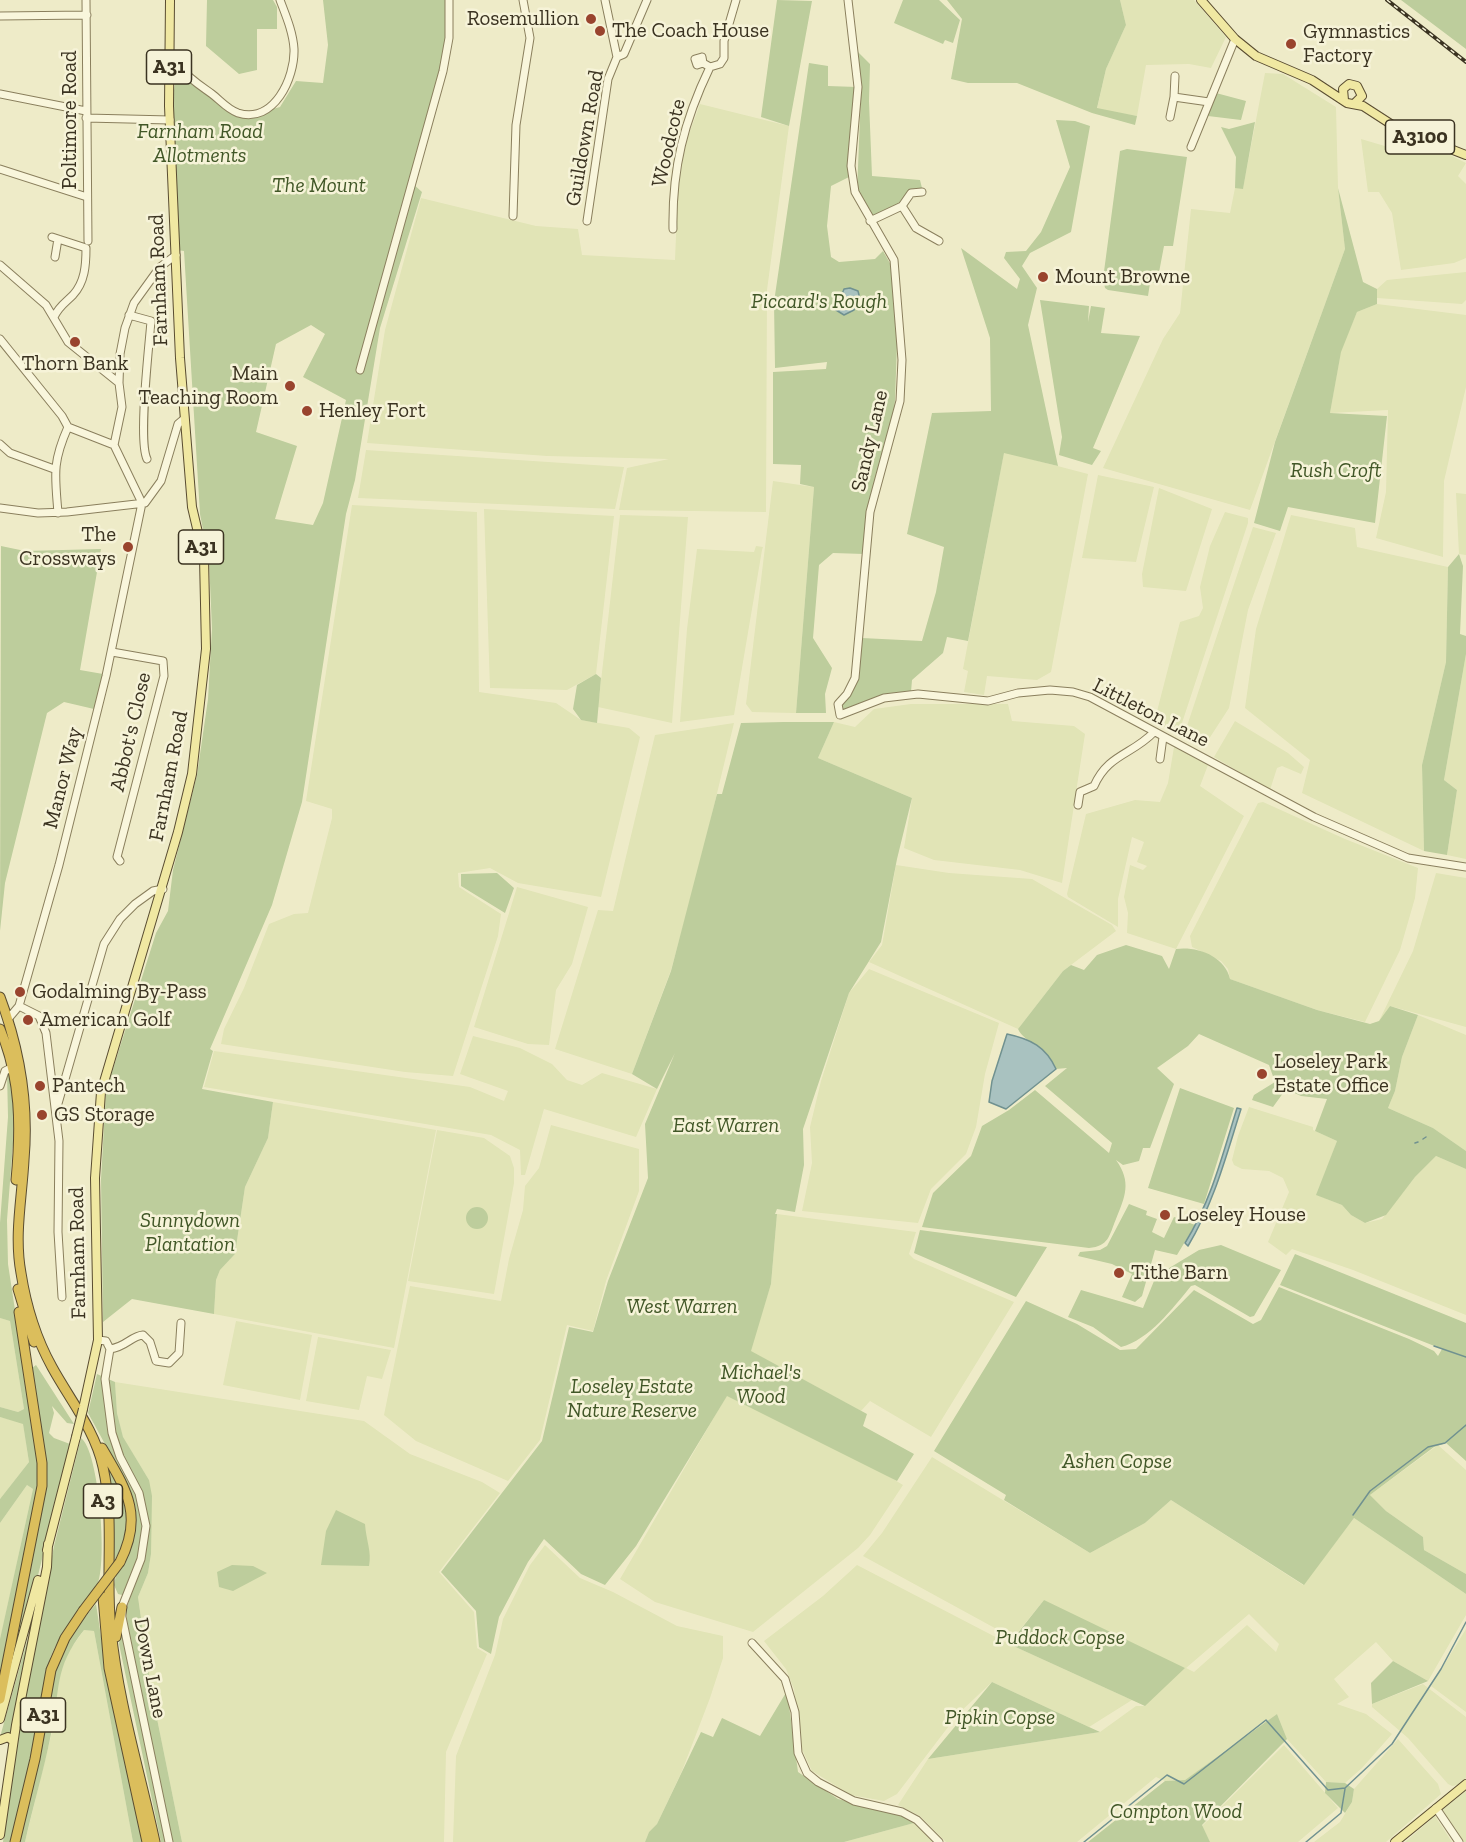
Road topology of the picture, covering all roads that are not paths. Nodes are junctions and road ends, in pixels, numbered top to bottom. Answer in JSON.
{"nodes":[{"id":1,"x":86,"y":0,"type":"edge"},
{"id":2,"x":170,"y":0,"type":"edge"},
{"id":3,"x":280,"y":0,"type":"edge"},
{"id":4,"x":449,"y":0,"type":"edge"},
{"id":5,"x":523,"y":0,"type":"edge"},
{"id":6,"x":605,"y":0,"type":"edge"},
{"id":7,"x":647,"y":0,"type":"edge"},
{"id":8,"x":736,"y":0,"type":"edge"},
{"id":9,"x":849,"y":0,"type":"edge"},
{"id":10,"x":1201,"y":0,"type":"edge"},
{"id":11,"x":87,"y":15,"type":"junction"},
{"id":12,"x":0,"y":16,"type":"edge"},
{"id":13,"x":1235,"y":39,"type":"junction"},
{"id":14,"x":617,"y":57,"type":"junction"},
{"id":15,"x":170,"y":63,"type":"junction"},
{"id":16,"x":183,"y":72,"type":"junction"},
{"id":17,"x":170,"y":74,"type":"junction"},
{"id":18,"x":1175,"y":76,"type":"dead end"},
{"id":19,"x":1346,"y":86,"type":"junction"},
{"id":20,"x":1324,"y":87,"type":"junction"},
{"id":21,"x":0,"y":94,"type":"edge"},
{"id":22,"x":1362,"y":96,"type":"junction"},
{"id":23,"x":1174,"y":97,"type":"junction"},
{"id":24,"x":1344,"y":100,"type":"junction"},
{"id":25,"x":1209,"y":102,"type":"junction"},
{"id":26,"x":1354,"y":104,"type":"junction"},
{"id":27,"x":86,"y":114,"type":"junction"},
{"id":28,"x":1375,"y":115,"type":"junction"},
{"id":29,"x":1170,"y":117,"type":"dead end"},
{"id":30,"x":170,"y":120,"type":"junction"},
{"id":31,"x":1191,"y":147,"type":"dead end"},
{"id":32,"x":1466,"y":155,"type":"edge"},
{"id":33,"x":0,"y":169,"type":"edge"},
{"id":34,"x":922,"y":192,"type":"dead end"},
{"id":35,"x":87,"y":197,"type":"junction"},
{"id":36,"x":902,"y":206,"type":"junction"},
{"id":37,"x":513,"y":216,"type":"dead end"},
{"id":38,"x":587,"y":221,"type":"dead end"},
{"id":39,"x":870,"y":221,"type":"junction"},
{"id":40,"x":673,"y":229,"type":"dead end"},
{"id":41,"x":88,"y":241,"type":"dead end"},
{"id":42,"x":939,"y":241,"type":"dead end"},
{"id":43,"x":176,"y":255,"type":"junction"},
{"id":44,"x":56,"y":257,"type":"dead end"},
{"id":45,"x":0,"y":265,"type":"edge"},
{"id":46,"x":45,"y":305,"type":"junction"},
{"id":47,"x":60,"y":305,"type":"junction"},
{"id":48,"x":129,"y":315,"type":"junction"},
{"id":49,"x":54,"y":317,"type":"junction"},
{"id":50,"x":0,"y":339,"type":"edge"},
{"id":51,"x":120,"y":365,"type":"junction"},
{"id":52,"x":361,"y":366,"type":"dead end"},
{"id":53,"x":107,"y":371,"type":"junction"},
{"id":54,"x":119,"y":383,"type":"junction"},
{"id":55,"x":184,"y":419,"type":"junction"},
{"id":56,"x":68,"y":427,"type":"junction"},
{"id":57,"x":0,"y":444,"type":"edge"},
{"id":58,"x":114,"y":445,"type":"junction"},
{"id":59,"x":147,"y":459,"type":"dead end"},
{"id":60,"x":54,"y":469,"type":"junction"},
{"id":61,"x":142,"y":503,"type":"junction"},
{"id":62,"x":0,"y":508,"type":"edge"},
{"id":63,"x":58,"y":513,"type":"junction"},
{"id":64,"x":112,"y":652,"type":"junction"},
{"id":65,"x":840,"y":715,"type":"joint"},
{"id":66,"x":1154,"y":732,"type":"junction"},
{"id":67,"x":1163,"y":737,"type":"junction"},
{"id":68,"x":1160,"y":759,"type":"dead end"},
{"id":69,"x":1078,"y":805,"type":"dead end"},
{"id":70,"x":120,"y":861,"type":"dead end"},
{"id":71,"x":1466,"y":867,"type":"edge"},
{"id":72,"x":163,"y":889,"type":"junction"},
{"id":73,"x":0,"y":996,"type":"edge"},
{"id":74,"x":19,"y":1006,"type":"junction"},
{"id":75,"x":8,"y":1019,"type":"junction"},
{"id":76,"x":0,"y":1029,"type":"edge"},
{"id":77,"x":17,"y":1065,"type":"junction"},
{"id":78,"x":0,"y":1086,"type":"edge"},
{"id":79,"x":58,"y":1091,"type":"junction"},
{"id":80,"x":16,"y":1282,"type":"junction"},
{"id":81,"x":62,"y":1297,"type":"dead end"},
{"id":82,"x":181,"y":1323,"type":"dead end"},
{"id":83,"x":98,"y":1340,"type":"junction"},
{"id":84,"x":110,"y":1349,"type":"junction"},
{"id":85,"x":88,"y":1426,"type":"junction"},
{"id":86,"x":48,"y":1545,"type":"junction"},
{"id":87,"x":122,"y":1607,"type":"junction"},
{"id":88,"x":752,"y":1643,"type":"dead end"},
{"id":89,"x":122,"y":1691,"type":"junction"},
{"id":90,"x":0,"y":1699,"type":"edge"},
{"id":91,"x":0,"y":1719,"type":"edge"},
{"id":92,"x":0,"y":1740,"type":"edge"},
{"id":93,"x":14,"y":1741,"type":"junction"},
{"id":94,"x":1466,"y":1784,"type":"edge"},
{"id":95,"x":1436,"y":1808,"type":"junction"},
{"id":96,"x":0,"y":1835,"type":"edge"},
{"id":97,"x":15,"y":1842,"type":"edge"},
{"id":98,"x":147,"y":1842,"type":"edge"},
{"id":99,"x":155,"y":1842,"type":"edge"},
{"id":100,"x":169,"y":1842,"type":"edge"},
{"id":101,"x":939,"y":1842,"type":"edge"},
{"id":102,"x":1395,"y":1842,"type":"edge"},
{"id":103,"x":1459,"y":1842,"type":"edge"}],
"edges":[{"from":1,"to":11,"type":"street","name":"Poltimore Road"},
{"from":2,"to":15,"type":"main road","name":"Farnham Road","number":"A31"},
{"from":3,"to":16,"type":"street"},
{"from":4,"to":52,"type":"street"},
{"from":5,"to":37,"type":"street"},
{"from":6,"to":14,"type":"street"},
{"from":7,"to":14,"type":"street","name":"Guildown Road"},
{"from":8,"to":40,"type":"street","name":"Woodcote"},
{"from":9,"to":39,"type":"street","name":"Sandy Lane"},
{"from":10,"to":13,"type":"main road"},
{"from":11,"to":12,"type":"street"},
{"from":11,"to":27,"type":"street","name":"Poltimore Road"},
{"from":13,"to":20,"type":"main road"},
{"from":13,"to":25,"type":"street"},
{"from":14,"to":38,"type":"street","name":"Guildown Road"},
{"from":15,"to":16,"type":"street"},
{"from":15,"to":17,"type":"main road","name":"Farnham Road","number":"A31"},
{"from":16,"to":17,"type":"street"},
{"from":17,"to":30,"type":"main road","name":"Farnham Road","number":"A31"},
{"from":18,"to":23,"type":"street"},
{"from":19,"to":20,"type":"main road"},
{"from":19,"to":22,"type":"main road"},
{"from":19,"to":24,"type":"main road"},
{"from":20,"to":24,"type":"main road"},
{"from":21,"to":27,"type":"street"},
{"from":22,"to":26,"type":"main road"},
{"from":22,"to":28,"type":"main road","number":"A3100"},
{"from":23,"to":25,"type":"street"},
{"from":23,"to":29,"type":"street"},
{"from":24,"to":26,"type":"main road"},
{"from":25,"to":31,"type":"street"},
{"from":26,"to":28,"type":"main road","number":"A3100"},
{"from":27,"to":30,"type":"street"},
{"from":27,"to":35,"type":"street","name":"Poltimore Road"},
{"from":28,"to":32,"type":"main road","number":"A3100"},
{"from":30,"to":43,"type":"main road","name":"Farnham Road","number":"A31"},
{"from":33,"to":35,"type":"street"},
{"from":34,"to":36,"type":"street"},
{"from":35,"to":41,"type":"street","name":"Poltimore Road"},
{"from":36,"to":39,"type":"street"},
{"from":36,"to":42,"type":"street"},
{"from":39,"to":65,"type":"street","name":"Sandy Lane"},
{"from":43,"to":48,"type":"street"},
{"from":43,"to":55,"type":"main road","name":"Farnham Road","number":"A31"},
{"from":44,"to":47,"type":"street"},
{"from":45,"to":46,"type":"street"},
{"from":46,"to":47,"type":"street"},
{"from":46,"to":49,"type":"street"},
{"from":47,"to":49,"type":"street"},
{"from":48,"to":51,"type":"street"},
{"from":48,"to":59,"type":"street"},
{"from":49,"to":53,"type":"street"},
{"from":50,"to":56,"type":"street"},
{"from":51,"to":53,"type":"street"},
{"from":51,"to":54,"type":"street"},
{"from":53,"to":54,"type":"street"},
{"from":54,"to":58,"type":"street"},
{"from":55,"to":61,"type":"street"},
{"from":55,"to":72,"type":"main road","name":"Farnham Road","number":"A31"},
{"from":56,"to":58,"type":"street"},
{"from":56,"to":60,"type":"street"},
{"from":57,"to":60,"type":"street"},
{"from":58,"to":61,"type":"street"},
{"from":60,"to":63,"type":"street"},
{"from":61,"to":63,"type":"street"},
{"from":61,"to":64,"type":"street","name":"Manor Way"},
{"from":62,"to":63,"type":"street"},
{"from":64,"to":70,"type":"street","name":"Abbot's Close"},
{"from":64,"to":74,"type":"street","name":"Manor Way"},
{"from":65,"to":66,"type":"street","name":"Littleton Lane"},
{"from":66,"to":67,"type":"street","name":"Littleton Lane"},
{"from":66,"to":69,"type":"street"},
{"from":67,"to":68,"type":"street"},
{"from":67,"to":71,"type":"street","name":"Littleton Lane"},
{"from":72,"to":79,"type":"street"},
{"from":72,"to":83,"type":"main road","name":"Farnham Road","number":"A31"},
{"from":73,"to":75,"type":"highway","number":"A3"},
{"from":74,"to":75,"type":"street","name":"Manor Way"},
{"from":74,"to":79,"type":"street"},
{"from":75,"to":77,"type":"highway","number":"A3"},
{"from":76,"to":77,"type":"highway","number":"A3"},
{"from":77,"to":78,"type":"street"},
{"from":77,"to":80,"type":"highway","number":"A3"},
{"from":77,"to":85,"type":"highway","number":"A3"},
{"from":79,"to":81,"type":"street"},
{"from":80,"to":90,"type":"highway","number":"A3"},
{"from":80,"to":98,"type":"highway","number":"A3"},
{"from":82,"to":84,"type":"street"},
{"from":83,"to":84,"type":"street"},
{"from":83,"to":86,"type":"main road","name":"Farnham Road","number":"A31","bridge":true},
{"from":84,"to":87,"type":"street","name":"Down Lane"},
{"from":85,"to":89,"type":"highway","number":"A3"},
{"from":85,"to":97,"type":"highway","number":"A31","bridge":true},
{"from":86,"to":91,"type":"main road","name":"Farnham Road","number":"A31"},
{"from":86,"to":93,"type":"main road","name":"Farnham Road","number":"A31"},
{"from":87,"to":89,"type":"highway"},
{"from":87,"to":100,"type":"street","name":"Down Lane"},
{"from":88,"to":101,"type":"street"},
{"from":89,"to":99,"type":"highway","number":"A3"},
{"from":92,"to":93,"type":"main road","number":"A31"},
{"from":93,"to":96,"type":"main road","number":"A31"},
{"from":94,"to":95,"type":"main road"},
{"from":95,"to":102,"type":"main road"},
{"from":95,"to":103,"type":"street"}]}
